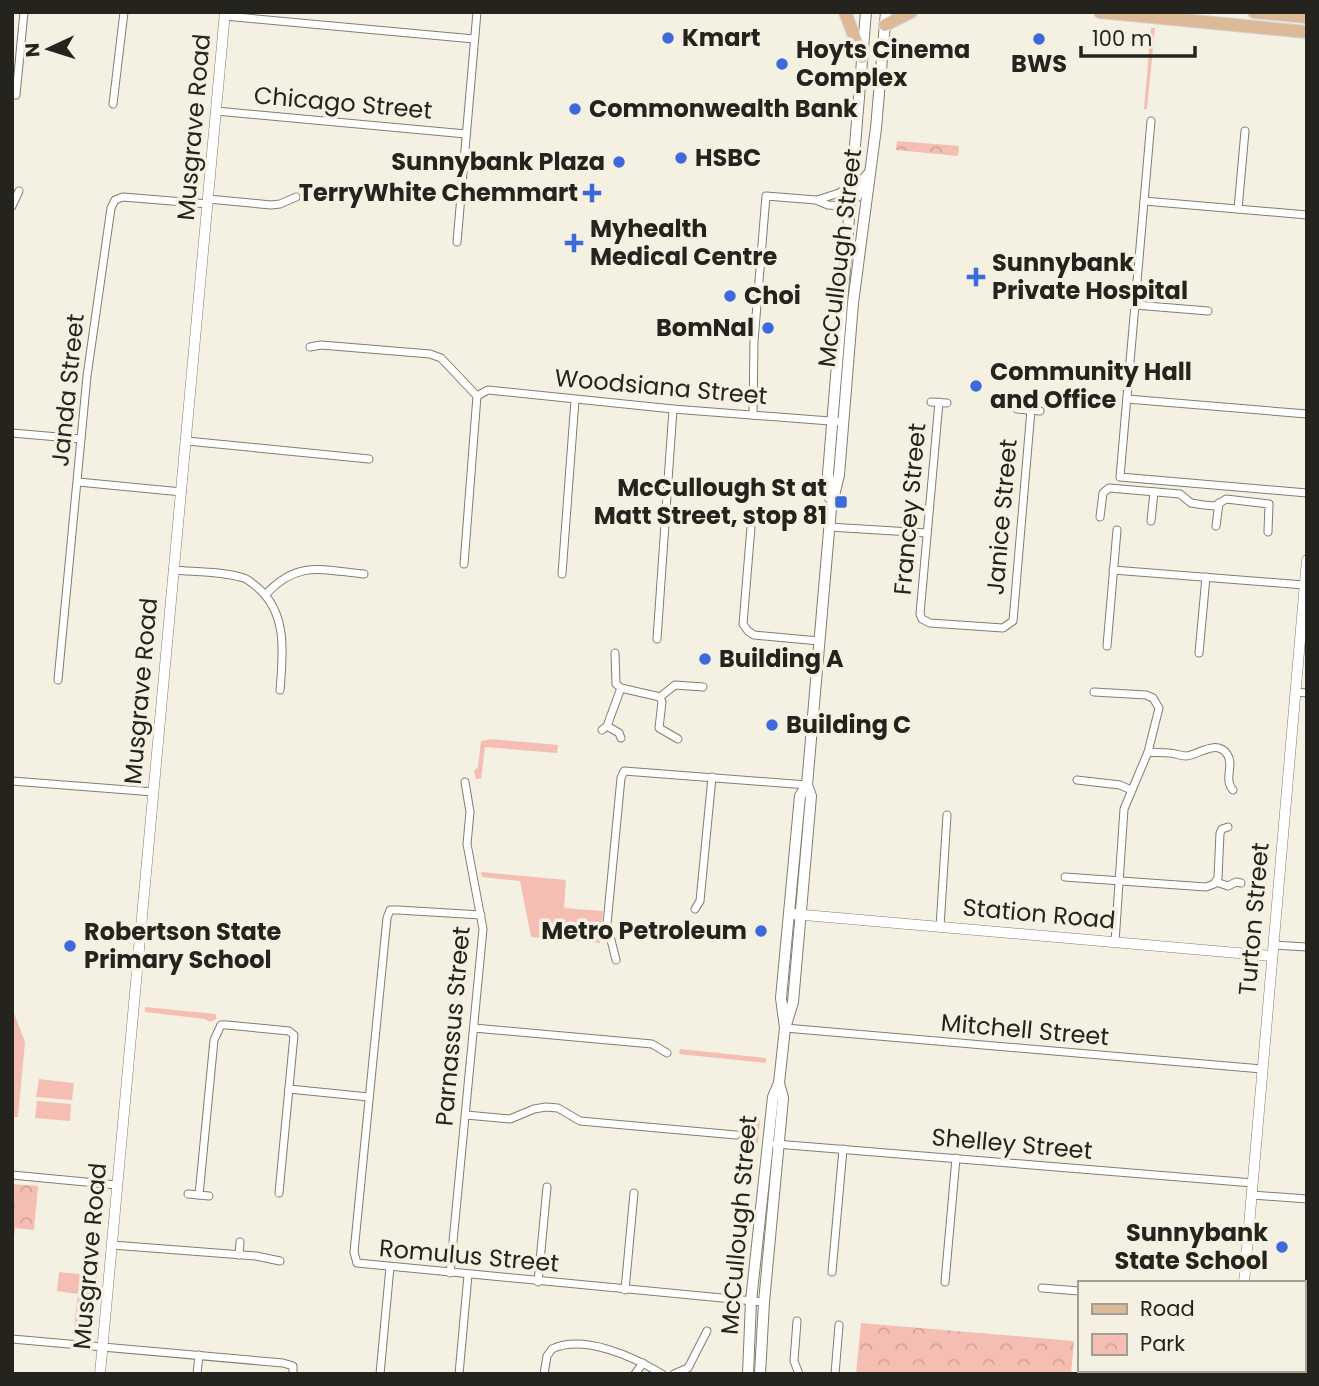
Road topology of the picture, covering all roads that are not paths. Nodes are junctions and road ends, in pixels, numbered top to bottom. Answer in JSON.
{"nodes":[{"id":1,"x":24,"y":12,"type":"edge"},
{"id":2,"x":124,"y":12,"type":"edge"},
{"id":3,"x":477,"y":12,"type":"edge"},
{"id":4,"x":845,"y":12,"type":"edge"},
{"id":5,"x":866,"y":12,"type":"edge"},
{"id":6,"x":911,"y":12,"type":"edge"},
{"id":7,"x":1254,"y":12,"type":"edge"},
{"id":8,"x":1105,"y":13,"type":"edge"},
{"id":9,"x":1274,"y":13,"type":"edge"},
{"id":10,"x":225,"y":14,"type":"edge"},
{"id":11,"x":1307,"y":17,"type":"edge"},
{"id":12,"x":885,"y":19,"type":"edge"},
{"id":13,"x":1307,"y":32,"type":"edge"},
{"id":14,"x":474,"y":39,"type":"junction"},
{"id":15,"x":862,"y":57,"type":"junction"},
{"id":16,"x":16,"y":95,"type":"dead end"},
{"id":17,"x":113,"y":104,"type":"dead end"},
{"id":18,"x":216,"y":111,"type":"junction"},
{"id":19,"x":1151,"y":121,"type":"dead end"},
{"id":20,"x":1245,"y":131,"type":"dead end"},
{"id":21,"x":466,"y":134,"type":"junction"},
{"id":22,"x":871,"y":169,"type":"junction"},
{"id":23,"x":853,"y":183,"type":"junction"},
{"id":24,"x":19,"y":191,"type":"dead end"},
{"id":25,"x":296,"y":197,"type":"dead end"},
{"id":26,"x":816,"y":201,"type":"junction"},
{"id":27,"x":1144,"y":201,"type":"junction"},
{"id":28,"x":208,"y":202,"type":"junction"},
{"id":29,"x":851,"y":203,"type":"junction"},
{"id":30,"x":12,"y":206,"type":"edge"},
{"id":31,"x":1238,"y":209,"type":"junction"},
{"id":32,"x":1307,"y":215,"type":"edge"},
{"id":33,"x":457,"y":242,"type":"dead end"},
{"id":34,"x":1135,"y":305,"type":"junction"},
{"id":35,"x":1208,"y":311,"type":"dead end"},
{"id":36,"x":310,"y":347,"type":"dead end"},
{"id":37,"x":477,"y":396,"type":"junction"},
{"id":38,"x":1127,"y":398,"type":"junction"},
{"id":39,"x":575,"y":400,"type":"junction"},
{"id":40,"x":939,"y":402,"type":"dead end"},
{"id":41,"x":673,"y":409,"type":"junction"},
{"id":42,"x":1017,"y":409,"type":"dead end"},
{"id":43,"x":1307,"y":414,"type":"edge"},
{"id":44,"x":753,"y":415,"type":"junction"},
{"id":45,"x":838,"y":421,"type":"junction"},
{"id":46,"x":12,"y":433,"type":"edge"},
{"id":47,"x":81,"y":439,"type":"junction"},
{"id":48,"x":187,"y":440,"type":"junction"},
{"id":49,"x":369,"y":459,"type":"dead end"},
{"id":50,"x":78,"y":482,"type":"junction"},
{"id":51,"x":182,"y":492,"type":"junction"},
{"id":52,"x":1154,"y":492,"type":"junction"},
{"id":53,"x":1307,"y":493,"type":"edge"},
{"id":54,"x":1219,"y":503,"type":"junction"},
{"id":55,"x":1100,"y":517,"type":"dead end"},
{"id":56,"x":1151,"y":521,"type":"dead end"},
{"id":57,"x":1216,"y":526,"type":"dead end"},
{"id":58,"x":751,"y":527,"type":"dead end"},
{"id":59,"x":829,"y":527,"type":"junction"},
{"id":60,"x":1117,"y":530,"type":"dead end"},
{"id":61,"x":1268,"y":532,"type":"dead end"},
{"id":62,"x":927,"y":533,"type":"junction"},
{"id":63,"x":1307,"y":559,"type":"edge"},
{"id":64,"x":464,"y":564,"type":"dead end"},
{"id":65,"x":173,"y":570,"type":"junction"},
{"id":66,"x":1113,"y":570,"type":"junction"},
{"id":67,"x":364,"y":574,"type":"dead end"},
{"id":68,"x":562,"y":574,"type":"dead end"},
{"id":69,"x":1206,"y":577,"type":"junction"},
{"id":70,"x":1304,"y":585,"type":"junction"},
{"id":71,"x":266,"y":594,"type":"junction"},
{"id":72,"x":922,"y":619,"type":"joint"},
{"id":73,"x":657,"y":639,"type":"dead end"},
{"id":74,"x":819,"y":641,"type":"junction"},
{"id":75,"x":1107,"y":646,"type":"dead end"},
{"id":76,"x":615,"y":653,"type":"dead end"},
{"id":77,"x":1199,"y":653,"type":"dead end"},
{"id":78,"x":58,"y":680,"type":"dead end"},
{"id":79,"x":703,"y":687,"type":"dead end"},
{"id":80,"x":621,"y":688,"type":"junction"},
{"id":81,"x":280,"y":690,"type":"dead end"},
{"id":82,"x":1094,"y":692,"type":"dead end"},
{"id":83,"x":1301,"y":693,"type":"edge"},
{"id":84,"x":660,"y":697,"type":"junction"},
{"id":85,"x":621,"y":738,"type":"dead end"},
{"id":86,"x":678,"y":739,"type":"dead end"},
{"id":87,"x":1147,"y":752,"type":"junction"},
{"id":88,"x":712,"y":777,"type":"junction"},
{"id":89,"x":1077,"y":780,"type":"dead end"},
{"id":90,"x":12,"y":781,"type":"edge"},
{"id":91,"x":465,"y":782,"type":"dead end"},
{"id":92,"x":807,"y":785,"type":"junction"},
{"id":93,"x":1131,"y":790,"type":"junction"},
{"id":94,"x":1233,"y":790,"type":"dead end"},
{"id":95,"x":153,"y":792,"type":"junction"},
{"id":96,"x":947,"y":815,"type":"dead end"},
{"id":97,"x":1228,"y":827,"type":"dead end"},
{"id":98,"x":1065,"y":877,"type":"dead end"},
{"id":99,"x":1119,"y":880,"type":"junction"},
{"id":100,"x":1216,"y":881,"type":"junction"},
{"id":101,"x":1241,"y":883,"type":"dead end"},
{"id":102,"x":695,"y":909,"type":"dead end"},
{"id":103,"x":789,"y":914,"type":"junction"},
{"id":104,"x":801,"y":914,"type":"junction"},
{"id":105,"x":481,"y":915,"type":"junction"},
{"id":106,"x":940,"y":927,"type":"junction"},
{"id":107,"x":1115,"y":942,"type":"junction"},
{"id":108,"x":1307,"y":947,"type":"edge"},
{"id":109,"x":1273,"y":950,"type":"junction"},
{"id":110,"x":616,"y":960,"type":"dead end"},
{"id":111,"x":474,"y":1028,"type":"junction"},
{"id":112,"x":785,"y":1028,"type":"junction"},
{"id":113,"x":667,"y":1053,"type":"dead end"},
{"id":114,"x":1262,"y":1069,"type":"junction"},
{"id":115,"x":289,"y":1089,"type":"junction"},
{"id":116,"x":369,"y":1097,"type":"junction"},
{"id":117,"x":466,"y":1115,"type":"junction"},
{"id":118,"x":736,"y":1135,"type":"dead end"},
{"id":119,"x":774,"y":1143,"type":"junction"},
{"id":120,"x":843,"y":1149,"type":"junction"},
{"id":121,"x":956,"y":1158,"type":"junction"},
{"id":122,"x":12,"y":1175,"type":"edge"},
{"id":123,"x":1253,"y":1183,"type":"junction"},
{"id":124,"x":117,"y":1185,"type":"junction"},
{"id":125,"x":547,"y":1186,"type":"dead end"},
{"id":126,"x":279,"y":1193,"type":"dead end"},
{"id":127,"x":634,"y":1193,"type":"dead end"},
{"id":128,"x":188,"y":1194,"type":"dead end"},
{"id":129,"x":199,"y":1195,"type":"junction"},
{"id":130,"x":1252,"y":1195,"type":"junction"},
{"id":131,"x":209,"y":1196,"type":"dead end"},
{"id":132,"x":1307,"y":1199,"type":"edge"},
{"id":133,"x":240,"y":1241,"type":"dead end"},
{"id":134,"x":112,"y":1245,"type":"junction"},
{"id":135,"x":239,"y":1255,"type":"junction"},
{"id":136,"x":281,"y":1261,"type":"dead end"},
{"id":137,"x":390,"y":1267,"type":"junction"},
{"id":138,"x":832,"y":1272,"type":"dead end"},
{"id":139,"x":450,"y":1273,"type":"junction"},
{"id":140,"x":468,"y":1275,"type":"junction"},
{"id":141,"x":1244,"y":1281,"type":"edge"},
{"id":142,"x":538,"y":1282,"type":"junction"},
{"id":143,"x":946,"y":1282,"type":"dead end"},
{"id":144,"x":1042,"y":1287,"type":"dead end"},
{"id":145,"x":625,"y":1290,"type":"junction"},
{"id":146,"x":1078,"y":1291,"type":"edge"},
{"id":147,"x":751,"y":1301,"type":"junction"},
{"id":148,"x":764,"y":1302,"type":"junction"},
{"id":149,"x":797,"y":1321,"type":"dead end"},
{"id":150,"x":839,"y":1325,"type":"dead end"},
{"id":151,"x":707,"y":1331,"type":"dead end"},
{"id":152,"x":12,"y":1339,"type":"edge"},
{"id":153,"x":103,"y":1346,"type":"junction"},
{"id":154,"x":199,"y":1355,"type":"junction"},
{"id":155,"x":643,"y":1363,"type":"junction"},
{"id":156,"x":100,"y":1374,"type":"edge"},
{"id":157,"x":197,"y":1374,"type":"edge"},
{"id":158,"x":293,"y":1374,"type":"edge"},
{"id":159,"x":380,"y":1374,"type":"edge"},
{"id":160,"x":459,"y":1374,"type":"edge"},
{"id":161,"x":544,"y":1374,"type":"edge"},
{"id":162,"x":635,"y":1374,"type":"edge"},
{"id":163,"x":662,"y":1374,"type":"edge"},
{"id":164,"x":674,"y":1374,"type":"edge"},
{"id":165,"x":748,"y":1374,"type":"edge"},
{"id":166,"x":760,"y":1374,"type":"edge"},
{"id":167,"x":799,"y":1374,"type":"edge"},
{"id":168,"x":835,"y":1374,"type":"edge"}],
"edges":[{"from":1,"to":16,"type":"street"},
{"from":2,"to":17,"type":"street"},
{"from":3,"to":14,"type":"street"},
{"from":4,"to":15,"type":"main road"},
{"from":5,"to":15,"type":"main road","name":"McCullough Street"},
{"from":6,"to":12,"type":"main road"},
{"from":7,"to":9,"type":"main road"},
{"from":8,"to":13,"type":"main road"},
{"from":9,"to":11,"type":"main road"},
{"from":10,"to":14,"type":"street"},
{"from":10,"to":18,"type":"street","name":"Musgrave Road"},
{"from":12,"to":22,"type":"main road","name":"McCullough Street"},
{"from":14,"to":21,"type":"street"},
{"from":15,"to":23,"type":"main road","name":"McCullough Street"},
{"from":18,"to":21,"type":"street","name":"Chicago Street"},
{"from":18,"to":28,"type":"street","name":"Musgrave Road"},
{"from":19,"to":27,"type":"street"},
{"from":20,"to":31,"type":"street"},
{"from":21,"to":33,"type":"street"},
{"from":22,"to":29,"type":"street"},
{"from":22,"to":45,"type":"main road","name":"McCullough Street"},
{"from":23,"to":26,"type":"street"},
{"from":23,"to":29,"type":"main road","name":"McCullough Street"},
{"from":24,"to":30,"type":"street"},
{"from":25,"to":28,"type":"street"},
{"from":26,"to":29,"type":"street"},
{"from":26,"to":44,"type":"street"},
{"from":27,"to":31,"type":"street"},
{"from":27,"to":34,"type":"street"},
{"from":28,"to":47,"type":"street","name":"Janda Street"},
{"from":28,"to":48,"type":"street","name":"Musgrave Road"},
{"from":29,"to":45,"type":"main road","name":"McCullough Street"},
{"from":31,"to":32,"type":"street"},
{"from":34,"to":35,"type":"street"},
{"from":34,"to":38,"type":"street"},
{"from":36,"to":37,"type":"street"},
{"from":37,"to":39,"type":"street","name":"Woodsiana Street"},
{"from":37,"to":64,"type":"street"},
{"from":38,"to":43,"type":"street"},
{"from":38,"to":53,"type":"street"},
{"from":39,"to":41,"type":"street","name":"Woodsiana Street"},
{"from":39,"to":68,"type":"street"},
{"from":40,"to":62,"type":"street","name":"Francey Street"},
{"from":41,"to":44,"type":"street","name":"Woodsiana Street"},
{"from":41,"to":73,"type":"street"},
{"from":42,"to":72,"type":"street","name":"Janice Street"},
{"from":44,"to":45,"type":"street","name":"Woodsiana Street"},
{"from":45,"to":59,"type":"main road","name":"McCullough Street"},
{"from":46,"to":47,"type":"street"},
{"from":47,"to":50,"type":"street","name":"Janda Street"},
{"from":48,"to":49,"type":"street"},
{"from":48,"to":51,"type":"street","name":"Musgrave Road"},
{"from":50,"to":51,"type":"street"},
{"from":50,"to":78,"type":"street","name":"Janda Street"},
{"from":51,"to":65,"type":"street","name":"Musgrave Road"},
{"from":52,"to":54,"type":"street"},
{"from":52,"to":55,"type":"street"},
{"from":52,"to":56,"type":"street"},
{"from":54,"to":57,"type":"street"},
{"from":54,"to":61,"type":"street"},
{"from":58,"to":74,"type":"street"},
{"from":59,"to":62,"type":"street"},
{"from":59,"to":74,"type":"main road","name":"McCullough Street"},
{"from":60,"to":66,"type":"street"},
{"from":62,"to":72,"type":"street","name":"Francey Street"},
{"from":63,"to":70,"type":"street","name":"Turton Street"},
{"from":65,"to":71,"type":"street"},
{"from":65,"to":95,"type":"street","name":"Musgrave Road"},
{"from":66,"to":69,"type":"street"},
{"from":66,"to":75,"type":"street"},
{"from":67,"to":71,"type":"street"},
{"from":69,"to":70,"type":"street"},
{"from":69,"to":77,"type":"street"},
{"from":70,"to":83,"type":"street","name":"Turton Street"},
{"from":71,"to":81,"type":"street"},
{"from":74,"to":92,"type":"main road","name":"McCullough Street"},
{"from":76,"to":80,"type":"street"},
{"from":79,"to":84,"type":"street"},
{"from":80,"to":84,"type":"street"},
{"from":80,"to":85,"type":"street"},
{"from":82,"to":87,"type":"street"},
{"from":83,"to":109,"type":"street","name":"Turton Street"},
{"from":84,"to":86,"type":"street"},
{"from":87,"to":93,"type":"street"},
{"from":87,"to":94,"type":"street"},
{"from":88,"to":92,"type":"street"},
{"from":88,"to":102,"type":"street"},
{"from":88,"to":110,"type":"street"},
{"from":89,"to":93,"type":"street"},
{"from":90,"to":95,"type":"street"},
{"from":91,"to":105,"type":"street","name":"Parnassus Street"},
{"from":92,"to":103,"type":"main road","name":"McCullough Street"},
{"from":92,"to":104,"type":"main road","name":"McCullough Street"},
{"from":93,"to":99,"type":"street"},
{"from":95,"to":124,"type":"street","name":"Musgrave Road"},
{"from":96,"to":106,"type":"street"},
{"from":97,"to":100,"type":"street"},
{"from":98,"to":99,"type":"street"},
{"from":99,"to":100,"type":"street"},
{"from":99,"to":107,"type":"street"},
{"from":100,"to":101,"type":"street"},
{"from":103,"to":104,"type":"street","name":"Station Road"},
{"from":103,"to":112,"type":"main road","name":"McCullough Street"},
{"from":104,"to":106,"type":"street","name":"Station Road"},
{"from":104,"to":112,"type":"main road","name":"McCullough Street"},
{"from":105,"to":111,"type":"street","name":"Parnassus Street"},
{"from":105,"to":116,"type":"street","name":"Romulus Street"},
{"from":106,"to":107,"type":"street","name":"Station Road"},
{"from":107,"to":109,"type":"street","name":"Station Road"},
{"from":108,"to":109,"type":"street","name":"Station Road"},
{"from":109,"to":114,"type":"street","name":"Turton Street"},
{"from":111,"to":113,"type":"street"},
{"from":111,"to":117,"type":"street","name":"Parnassus Street"},
{"from":112,"to":114,"type":"street","name":"Mitchell Street"},
{"from":112,"to":119,"type":"main road","name":"McCullough Street"},
{"from":114,"to":123,"type":"street","name":"Turton Street"},
{"from":115,"to":116,"type":"street"},
{"from":115,"to":126,"type":"street"},
{"from":115,"to":129,"type":"street"},
{"from":116,"to":137,"type":"street","name":"Romulus Street"},
{"from":117,"to":118,"type":"street"},
{"from":117,"to":139,"type":"street","name":"Parnassus Street"},
{"from":119,"to":120,"type":"street","name":"Shelley Street"},
{"from":119,"to":147,"type":"main road","name":"McCullough Street"},
{"from":119,"to":148,"type":"main road","name":"McCullough Street"},
{"from":120,"to":121,"type":"street","name":"Shelley Street"},
{"from":120,"to":138,"type":"street"},
{"from":121,"to":123,"type":"street","name":"Shelley Street"},
{"from":121,"to":143,"type":"street"},
{"from":122,"to":124,"type":"street"},
{"from":123,"to":130,"type":"street","name":"Turton Street"},
{"from":124,"to":134,"type":"street","name":"Musgrave Road"},
{"from":125,"to":142,"type":"street"},
{"from":127,"to":145,"type":"street"},
{"from":128,"to":129,"type":"street"},
{"from":129,"to":131,"type":"street"},
{"from":130,"to":132,"type":"street"},
{"from":130,"to":141,"type":"street","name":"Turton Street"},
{"from":133,"to":135,"type":"street"},
{"from":134,"to":135,"type":"street"},
{"from":134,"to":153,"type":"street","name":"Musgrave Road"},
{"from":135,"to":136,"type":"street"},
{"from":137,"to":139,"type":"street","name":"Romulus Street"},
{"from":137,"to":159,"type":"street"},
{"from":139,"to":140,"type":"street","name":"Romulus Street"},
{"from":140,"to":142,"type":"street","name":"Romulus Street"},
{"from":140,"to":160,"type":"street"},
{"from":142,"to":145,"type":"street","name":"Romulus Street"},
{"from":144,"to":146,"type":"street"},
{"from":145,"to":147,"type":"street","name":"Romulus Street"},
{"from":147,"to":148,"type":"street","name":"Romulus Street"},
{"from":147,"to":165,"type":"main road","name":"McCullough Street"},
{"from":148,"to":166,"type":"main road","name":"McCullough Street"},
{"from":149,"to":167,"type":"street"},
{"from":150,"to":168,"type":"street"},
{"from":151,"to":164,"type":"street"},
{"from":152,"to":153,"type":"street"},
{"from":153,"to":154,"type":"street"},
{"from":153,"to":156,"type":"street","name":"Musgrave Road"},
{"from":154,"to":157,"type":"street"},
{"from":154,"to":158,"type":"street"},
{"from":155,"to":161,"type":"street"},
{"from":155,"to":162,"type":"street"},
{"from":155,"to":163,"type":"street"}]}
